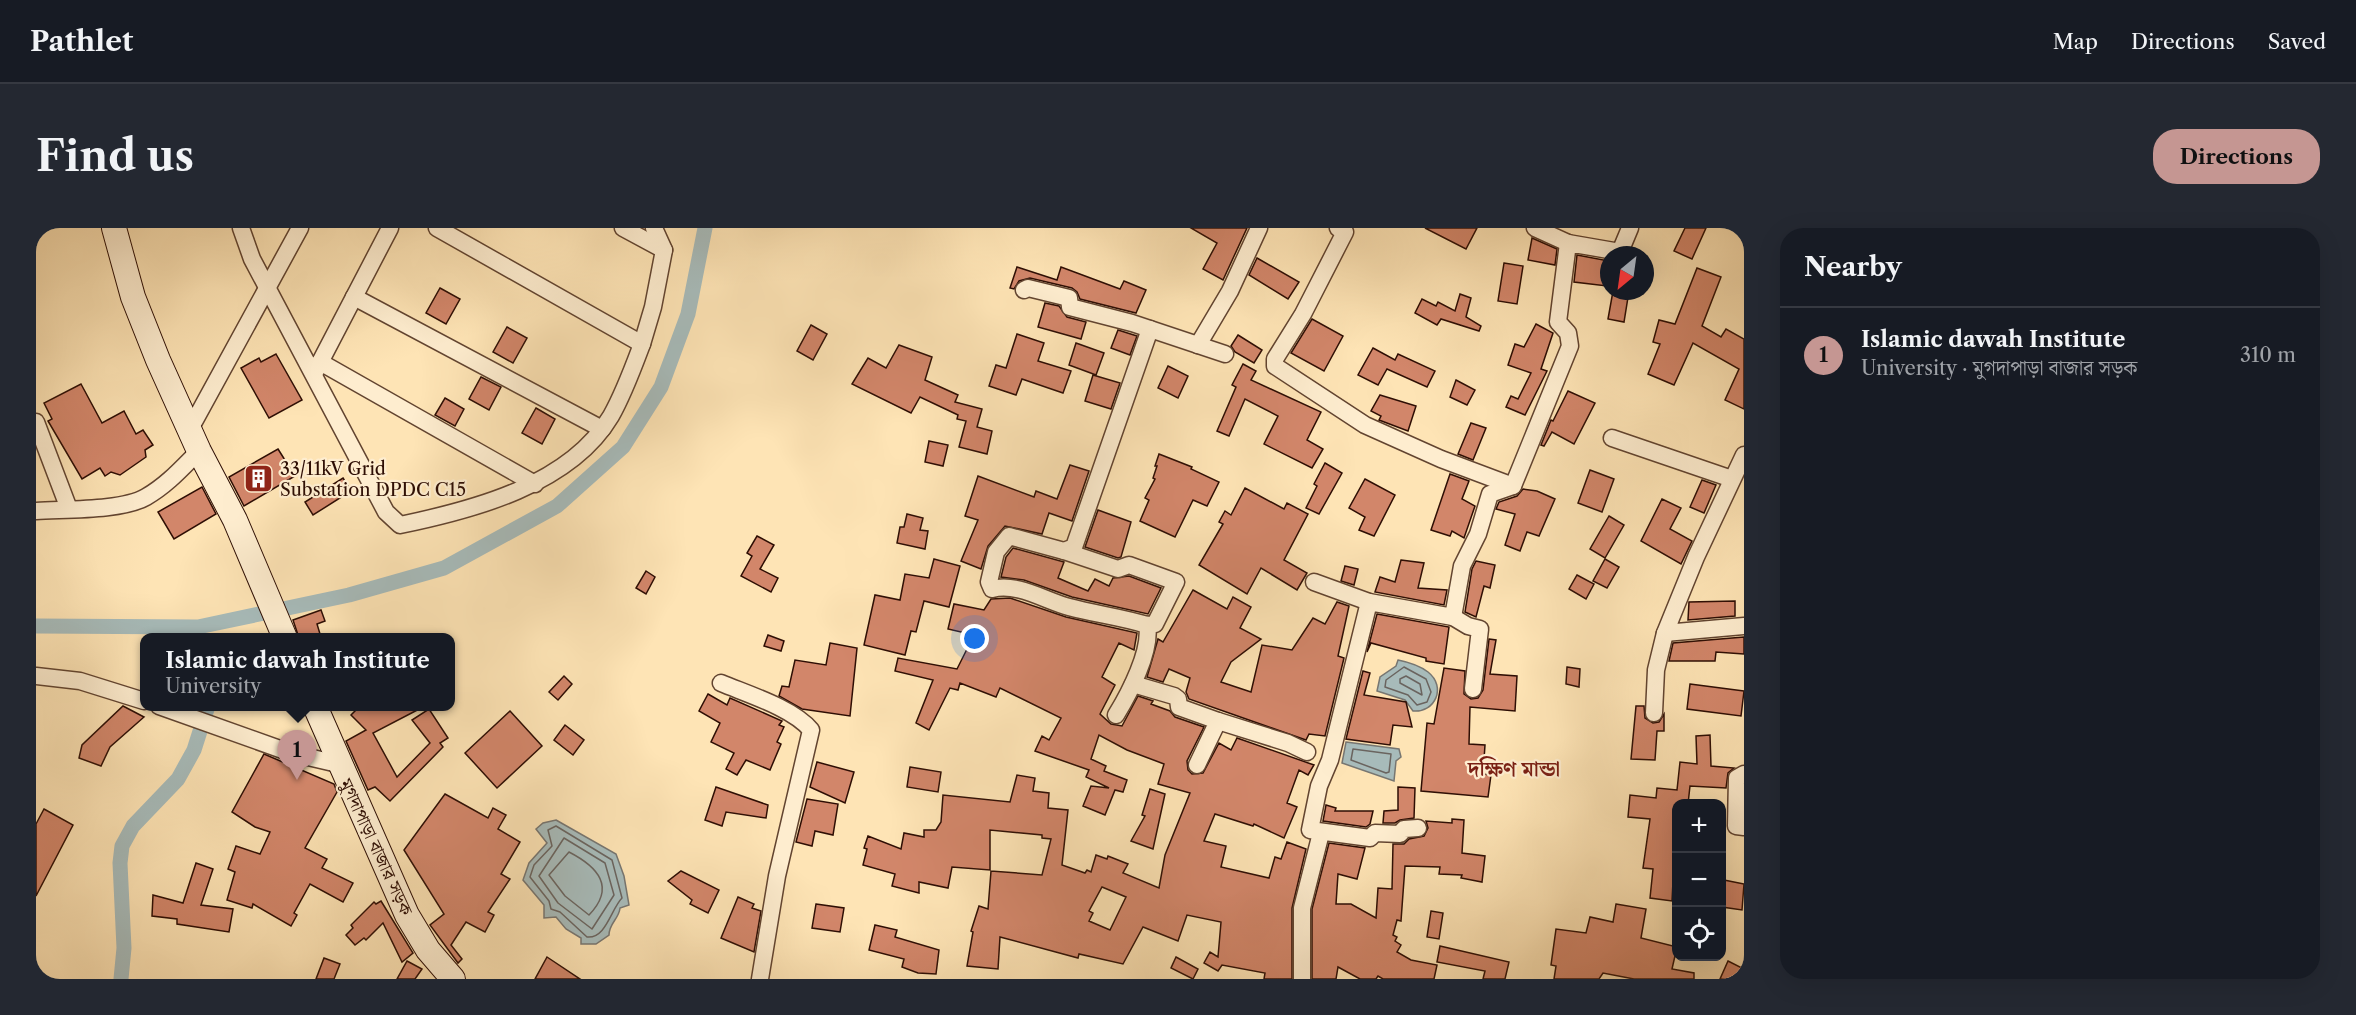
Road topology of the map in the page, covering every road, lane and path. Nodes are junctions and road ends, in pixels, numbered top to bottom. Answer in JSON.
{"nodes":[{"id":1,"x":114,"y":228,"type":"edge"},
{"id":2,"x":241,"y":228,"type":"edge"},
{"id":3,"x":300,"y":228,"type":"edge"},
{"id":4,"x":390,"y":228,"type":"edge"},
{"id":5,"x":436,"y":228,"type":"edge"},
{"id":6,"x":623,"y":228,"type":"edge"},
{"id":7,"x":654,"y":228,"type":"edge"},
{"id":8,"x":1259,"y":228,"type":"edge"},
{"id":9,"x":1535,"y":228,"type":"edge"},
{"id":10,"x":1630,"y":228,"type":"edge"},
{"id":11,"x":1343,"y":229,"type":"edge"},
{"id":12,"x":1568,"y":243,"type":"junction"},
{"id":13,"x":664,"y":250,"type":"junction"},
{"id":14,"x":268,"y":288,"type":"junction"},
{"id":15,"x":1024,"y":290,"type":"dead end"},
{"id":16,"x":354,"y":297,"type":"junction"},
{"id":17,"x":1150,"y":329,"type":"junction"},
{"id":18,"x":642,"y":344,"type":"junction"},
{"id":19,"x":1198,"y":345,"type":"junction"},
{"id":20,"x":1225,"y":354,"type":"dead end"},
{"id":21,"x":317,"y":369,"type":"junction"},
{"id":22,"x":36,"y":422,"type":"edge"},
{"id":23,"x":602,"y":429,"type":"junction"},
{"id":24,"x":1612,"y":438,"type":"dead end"},
{"id":25,"x":194,"y":441,"type":"junction"},
{"id":26,"x":1744,"y":455,"type":"edge"},
{"id":27,"x":36,"y":461,"type":"edge"},
{"id":28,"x":54,"y":471,"type":"junction"},
{"id":29,"x":1732,"y":479,"type":"junction"},
{"id":30,"x":535,"y":484,"type":"junction"},
{"id":31,"x":1513,"y":486,"type":"junction"},
{"id":32,"x":69,"y":509,"type":"junction"},
{"id":33,"x":36,"y":511,"type":"edge"},
{"id":34,"x":1065,"y":551,"type":"junction"},
{"id":35,"x":1314,"y":582,"type":"dead end"},
{"id":36,"x":1369,"y":602,"type":"junction"},
{"id":37,"x":1453,"y":617,"type":"junction"},
{"id":38,"x":1147,"y":625,"type":"junction"},
{"id":39,"x":1744,"y":626,"type":"edge"},
{"id":40,"x":283,"y":633,"type":"edge"},
{"id":41,"x":1665,"y":633,"type":"junction"},
{"id":42,"x":36,"y":676,"type":"edge"},
{"id":43,"x":721,"y":683,"type":"dead end"},
{"id":44,"x":1133,"y":684,"type":"junction"},
{"id":45,"x":1473,"y":689,"type":"dead end"},
{"id":46,"x":140,"y":700,"type":"edge"},
{"id":47,"x":173,"y":711,"type":"edge"},
{"id":48,"x":317,"y":711,"type":"edge"},
{"id":49,"x":1654,"y":713,"type":"dead end"},
{"id":50,"x":1116,"y":715,"type":"dead end"},
{"id":51,"x":1218,"y":721,"type":"junction"},
{"id":52,"x":1307,"y":752,"type":"dead end"},
{"id":53,"x":338,"y":764,"type":"junction"},
{"id":54,"x":1197,"y":765,"type":"dead end"},
{"id":55,"x":1744,"y":775,"type":"edge"},
{"id":56,"x":1744,"y":827,"type":"edge"},
{"id":57,"x":1418,"y":828,"type":"dead end"},
{"id":58,"x":1321,"y":833,"type":"junction"},
{"id":59,"x":453,"y":979,"type":"edge"},
{"id":60,"x":760,"y":979,"type":"edge"},
{"id":61,"x":1302,"y":979,"type":"edge"}],
"edges":[{"from":1,"to":25,"type":"street"},
{"from":2,"to":14,"type":"street"},
{"from":3,"to":14,"type":"street"},
{"from":4,"to":16,"type":"street"},
{"from":5,"to":18,"type":"street"},
{"from":6,"to":13,"type":"street"},
{"from":7,"to":13,"type":"street"},
{"from":8,"to":19,"type":"street"},
{"from":9,"to":12,"type":"street"},
{"from":10,"to":12,"type":"street"},
{"from":11,"to":31,"type":"street"},
{"from":12,"to":31,"type":"street"},
{"from":13,"to":18,"type":"street"},
{"from":14,"to":21,"type":"street"},
{"from":14,"to":25,"type":"street"},
{"from":15,"to":17,"type":"street"},
{"from":16,"to":21,"type":"street"},
{"from":16,"to":23,"type":"street"},
{"from":17,"to":19,"type":"street"},
{"from":17,"to":34,"type":"street"},
{"from":18,"to":23,"type":"street"},
{"from":19,"to":20,"type":"street"},
{"from":21,"to":30,"type":"street"},
{"from":21,"to":30,"type":"street"},
{"from":22,"to":28,"type":"street"},
{"from":23,"to":30,"type":"street"},
{"from":24,"to":29,"type":"street"},
{"from":25,"to":32,"type":"street"},
{"from":25,"to":40,"type":"street"},
{"from":26,"to":29,"type":"street"},
{"from":27,"to":28,"type":"street"},
{"from":28,"to":32,"type":"street"},
{"from":29,"to":41,"type":"street"},
{"from":31,"to":37,"type":"street"},
{"from":32,"to":33,"type":"street"},
{"from":34,"to":38,"type":"street"},
{"from":34,"to":38,"type":"street"},
{"from":35,"to":36,"type":"street"},
{"from":36,"to":37,"type":"street"},
{"from":36,"to":58,"type":"street"},
{"from":37,"to":45,"type":"street"},
{"from":38,"to":44,"type":"street"},
{"from":39,"to":41,"type":"street"},
{"from":41,"to":49,"type":"street"},
{"from":42,"to":46,"type":"street"},
{"from":43,"to":60,"type":"street"},
{"from":44,"to":50,"type":"street"},
{"from":44,"to":51,"type":"street"},
{"from":47,"to":53,"type":"street"},
{"from":48,"to":53,"type":"street","name":"মুগদাপাড়া বাজার সড়ক"},
{"from":51,"to":52,"type":"street"},
{"from":51,"to":54,"type":"street"},
{"from":53,"to":59,"type":"street","name":"মুগদাপাড়া বাজার সড়ক"},
{"from":55,"to":56,"type":"street"},
{"from":57,"to":58,"type":"street"},
{"from":58,"to":61,"type":"street"}]}
